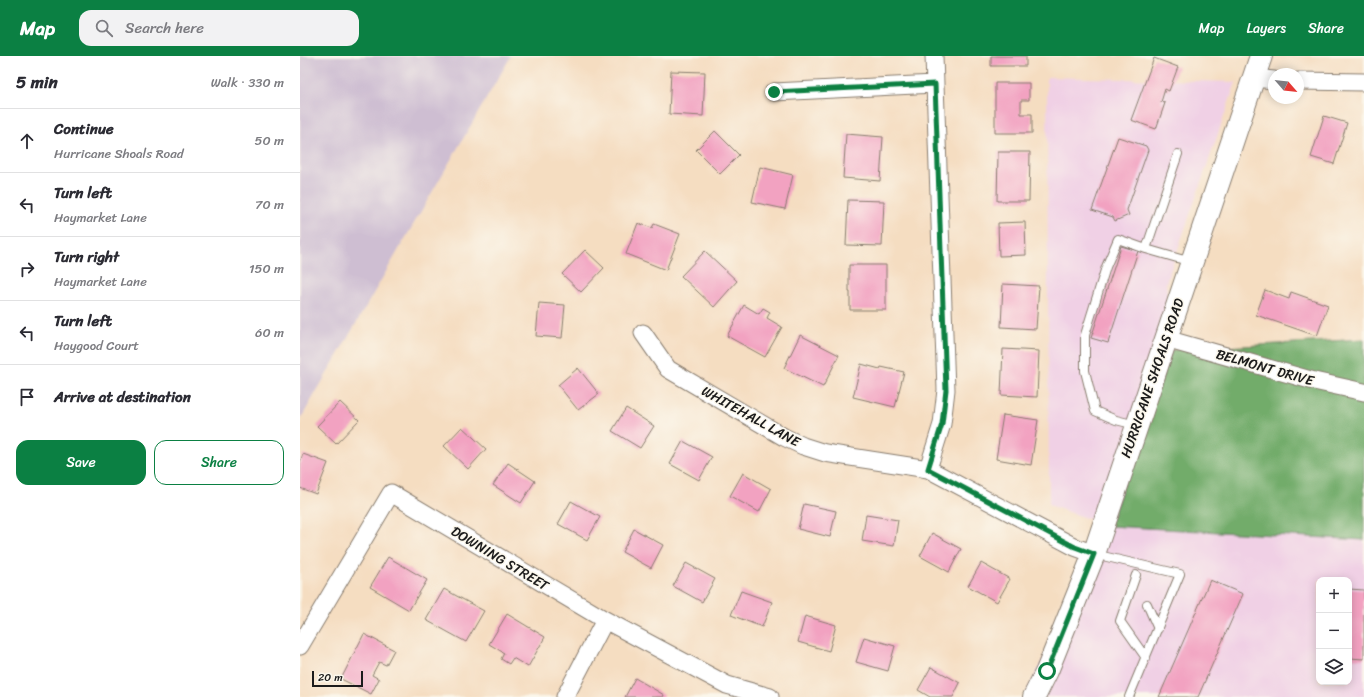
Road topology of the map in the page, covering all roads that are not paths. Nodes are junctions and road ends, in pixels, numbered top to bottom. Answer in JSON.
{"nodes":[{"id":1,"x":934,"y":56,"type":"edge"},
{"id":2,"x":1261,"y":56,"type":"edge"},
{"id":3,"x":1264,"y":79,"type":"edge"},
{"id":4,"x":1304,"y":81,"type":"edge"},
{"id":5,"x":1364,"y":82,"type":"edge"},
{"id":6,"x":935,"y":84,"type":"junction"},
{"id":7,"x":774,"y":92,"type":"dead end"},
{"id":8,"x":1178,"y":154,"type":"dead end"},
{"id":9,"x":1146,"y":249,"type":"junction"},
{"id":10,"x":1192,"y":262,"type":"junction"},
{"id":11,"x":643,"y":333,"type":"dead end"},
{"id":12,"x":1166,"y":338,"type":"junction"},
{"id":13,"x":1364,"y":392,"type":"edge"},
{"id":14,"x":1136,"y":426,"type":"junction"},
{"id":15,"x":928,"y":469,"type":"junction"},
{"id":16,"x":1094,"y":554,"type":"junction"},
{"id":17,"x":1131,"y":563,"type":"junction"},
{"id":18,"x":1136,"y":575,"type":"junction"},
{"id":19,"x":1140,"y":587,"type":"dead end"},
{"id":20,"x":1147,"y":604,"type":"dead end"},
{"id":21,"x":605,"y":620,"type":"junction"},
{"id":22,"x":1158,"y":629,"type":"junction"},
{"id":23,"x":300,"y":646,"type":"edge"},
{"id":24,"x":1146,"y":658,"type":"junction"},
{"id":25,"x":565,"y":697,"type":"edge"},
{"id":26,"x":770,"y":697,"type":"edge"},
{"id":27,"x":1034,"y":697,"type":"edge"},
{"id":28,"x":1129,"y":697,"type":"edge"}],
"edges":[{"from":1,"to":6,"type":"street"},
{"from":2,"to":3,"type":"street","name":"HURRICANE SHOALS ROAD"},
{"from":3,"to":10,"type":"street","name":"HURRICANE SHOALS ROAD"},
{"from":4,"to":5,"type":"street"},
{"from":6,"to":7,"type":"street"},
{"from":6,"to":15,"type":"street"},
{"from":8,"to":9,"type":"lane"},
{"from":9,"to":10,"type":"lane"},
{"from":9,"to":14,"type":"lane"},
{"from":10,"to":12,"type":"street","name":"HURRICANE SHOALS ROAD"},
{"from":11,"to":15,"type":"street","name":"WHITEHALL LANE"},
{"from":12,"to":13,"type":"street","name":"BELMONT DRIVE"},
{"from":12,"to":14,"type":"street","name":"HURRICANE SHOALS ROAD"},
{"from":14,"to":16,"type":"street","name":"HURRICANE SHOALS ROAD"},
{"from":15,"to":16,"type":"street","name":"WHITEHALL LANE"},
{"from":16,"to":17,"type":"lane"},
{"from":16,"to":27,"type":"street","name":"HURRICANE SHOALS ROAD"},
{"from":17,"to":18,"type":"lane"},
{"from":17,"to":22,"type":"lane"},
{"from":18,"to":19,"type":"lane"},
{"from":18,"to":24,"type":"lane"},
{"from":20,"to":22,"type":"lane"},
{"from":21,"to":23,"type":"street","name":"DOWNING STREET"},
{"from":21,"to":25,"type":"street"},
{"from":21,"to":26,"type":"street","name":"DOWNING STREET"},
{"from":22,"to":24,"type":"lane"},
{"from":24,"to":28,"type":"lane"}]}
